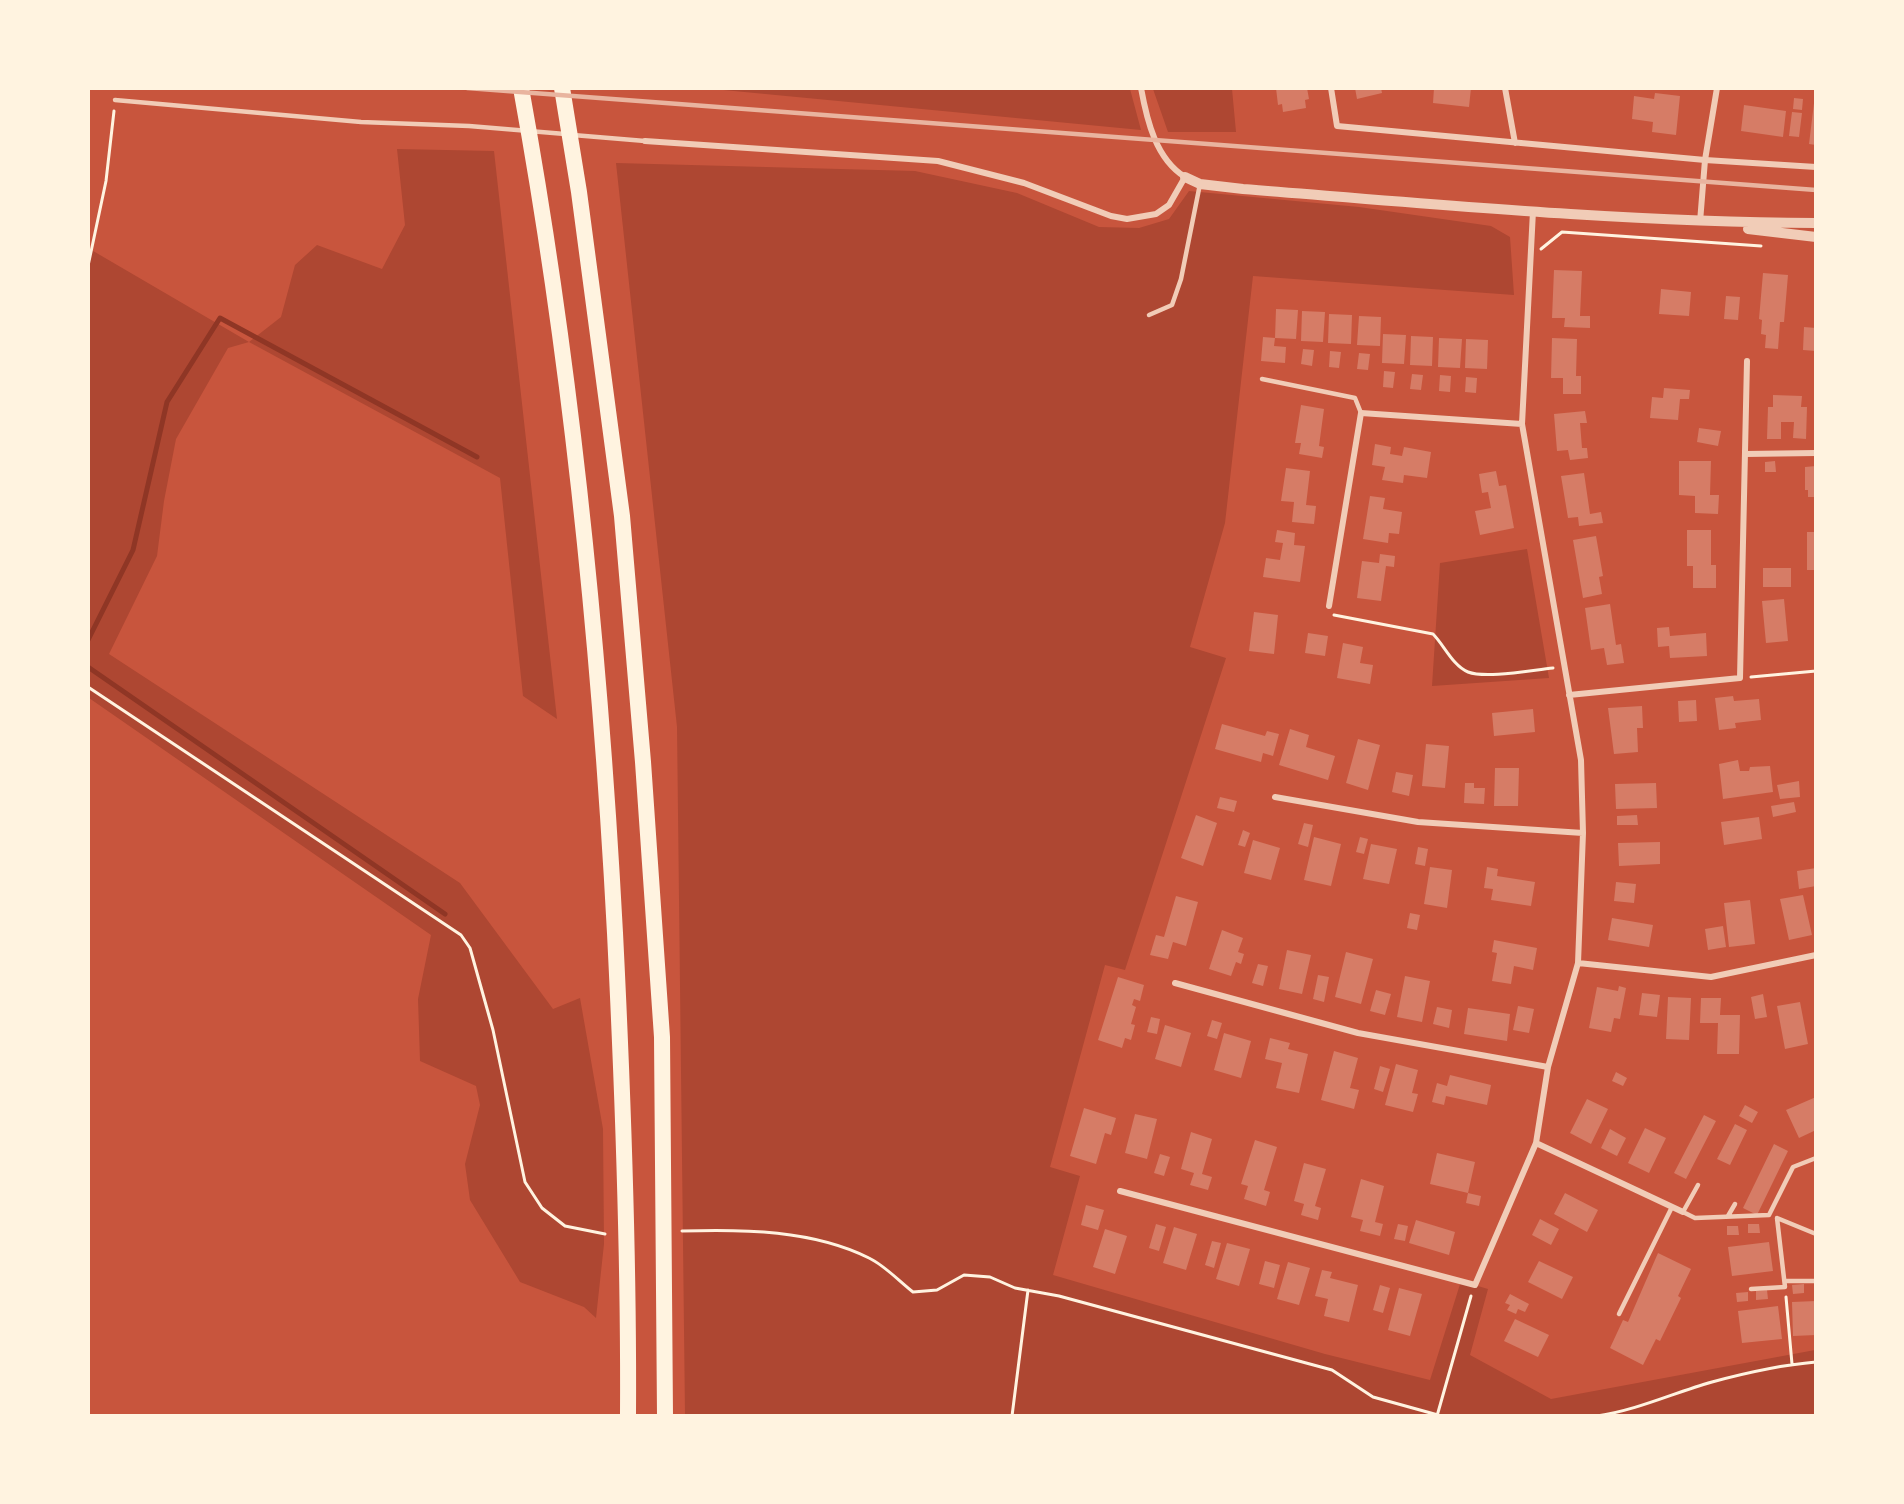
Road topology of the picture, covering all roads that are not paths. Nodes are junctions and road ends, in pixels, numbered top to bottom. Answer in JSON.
{"nodes":[{"id":1,"x":521,"y":88,"type":"edge"},
{"id":2,"x":562,"y":88,"type":"edge"},
{"id":3,"x":1141,"y":88,"type":"edge"},
{"id":4,"x":1331,"y":88,"type":"edge"},
{"id":5,"x":1505,"y":88,"type":"edge"},
{"id":6,"x":1717,"y":88,"type":"edge"},
{"id":7,"x":115,"y":100,"type":"road end"},
{"id":8,"x":645,"y":141,"type":"joint"},
{"id":9,"x":1515,"y":143,"type":"junction"},
{"id":10,"x":1705,"y":160,"type":"junction"},
{"id":11,"x":1815,"y":167,"type":"edge"},
{"id":12,"x":1185,"y":177,"type":"junction"},
{"id":13,"x":1200,"y":184,"type":"junction"},
{"id":14,"x":1533,"y":211,"type":"junction"},
{"id":15,"x":1700,"y":222,"type":"junction"},
{"id":16,"x":1815,"y":223,"type":"edge"},
{"id":17,"x":1815,"y":237,"type":"edge"},
{"id":18,"x":1149,"y":315,"type":"dead end"},
{"id":19,"x":1747,"y":361,"type":"dead end"},
{"id":20,"x":1262,"y":379,"type":"dead end"},
{"id":21,"x":1361,"y":413,"type":"junction"},
{"id":22,"x":1522,"y":424,"type":"junction"},
{"id":23,"x":1815,"y":453,"type":"edge"},
{"id":24,"x":1745,"y":454,"type":"junction"},
{"id":25,"x":1329,"y":606,"type":"road end"},
{"id":26,"x":1569,"y":695,"type":"junction"},
{"id":27,"x":1275,"y":797,"type":"dead end"},
{"id":28,"x":1583,"y":833,"type":"junction"},
{"id":29,"x":1815,"y":955,"type":"edge"},
{"id":30,"x":1578,"y":963,"type":"junction"},
{"id":31,"x":1175,"y":983,"type":"dead end"},
{"id":32,"x":1548,"y":1067,"type":"junction"},
{"id":33,"x":1536,"y":1143,"type":"junction"},
{"id":34,"x":1815,"y":1158,"type":"edge"},
{"id":35,"x":1698,"y":1185,"type":"dead end"},
{"id":36,"x":1120,"y":1191,"type":"dead end"},
{"id":37,"x":1735,"y":1204,"type":"dead end"},
{"id":38,"x":1672,"y":1207,"type":"junction"},
{"id":39,"x":1683,"y":1212,"type":"junction"},
{"id":40,"x":1769,"y":1215,"type":"junction"},
{"id":41,"x":1728,"y":1216,"type":"junction"},
{"id":42,"x":1777,"y":1218,"type":"junction"},
{"id":43,"x":1815,"y":1234,"type":"edge"},
{"id":44,"x":1785,"y":1281,"type":"junction"},
{"id":45,"x":1815,"y":1281,"type":"edge"},
{"id":46,"x":1751,"y":1289,"type":"dead end"},
{"id":47,"x":1619,"y":1314,"type":"dead end"},
{"id":48,"x":628,"y":1416,"type":"edge"},
{"id":49,"x":666,"y":1416,"type":"edge"}],
"edges":[{"from":1,"to":48,"type":"highway"},
{"from":2,"to":49,"type":"highway"},
{"from":3,"to":12,"type":"street"},
{"from":4,"to":9,"type":"street"},
{"from":5,"to":9,"type":"street"},
{"from":6,"to":10,"type":"street"},
{"from":7,"to":8,"type":"lane"},
{"from":8,"to":12,"type":"street"},
{"from":9,"to":10,"type":"street"},
{"from":10,"to":11,"type":"street"},
{"from":10,"to":15,"type":"street"},
{"from":12,"to":13,"type":"street"},
{"from":13,"to":14,"type":"street"},
{"from":13,"to":18,"type":"lane"},
{"from":14,"to":15,"type":"street"},
{"from":14,"to":22,"type":"street"},
{"from":15,"to":16,"type":"street"},
{"from":15,"to":17,"type":"street"},
{"from":19,"to":24,"type":"street"},
{"from":20,"to":21,"type":"lane"},
{"from":21,"to":22,"type":"street"},
{"from":21,"to":25,"type":"street"},
{"from":22,"to":26,"type":"street"},
{"from":23,"to":24,"type":"street"},
{"from":24,"to":26,"type":"street"},
{"from":26,"to":28,"type":"street"},
{"from":27,"to":28,"type":"street"},
{"from":28,"to":30,"type":"street"},
{"from":29,"to":30,"type":"street"},
{"from":30,"to":32,"type":"street"},
{"from":31,"to":32,"type":"street"},
{"from":32,"to":33,"type":"street"},
{"from":33,"to":36,"type":"street"},
{"from":33,"to":38,"type":"street"},
{"from":34,"to":40,"type":"lane"},
{"from":35,"to":39,"type":"lane"},
{"from":37,"to":41,"type":"lane"},
{"from":38,"to":39,"type":"street"},
{"from":38,"to":47,"type":"lane"},
{"from":39,"to":41,"type":"lane"},
{"from":40,"to":41,"type":"lane"},
{"from":40,"to":42,"type":"lane"},
{"from":42,"to":43,"type":"lane"},
{"from":42,"to":44,"type":"lane"},
{"from":44,"to":45,"type":"lane"},
{"from":44,"to":46,"type":"lane"}]}
